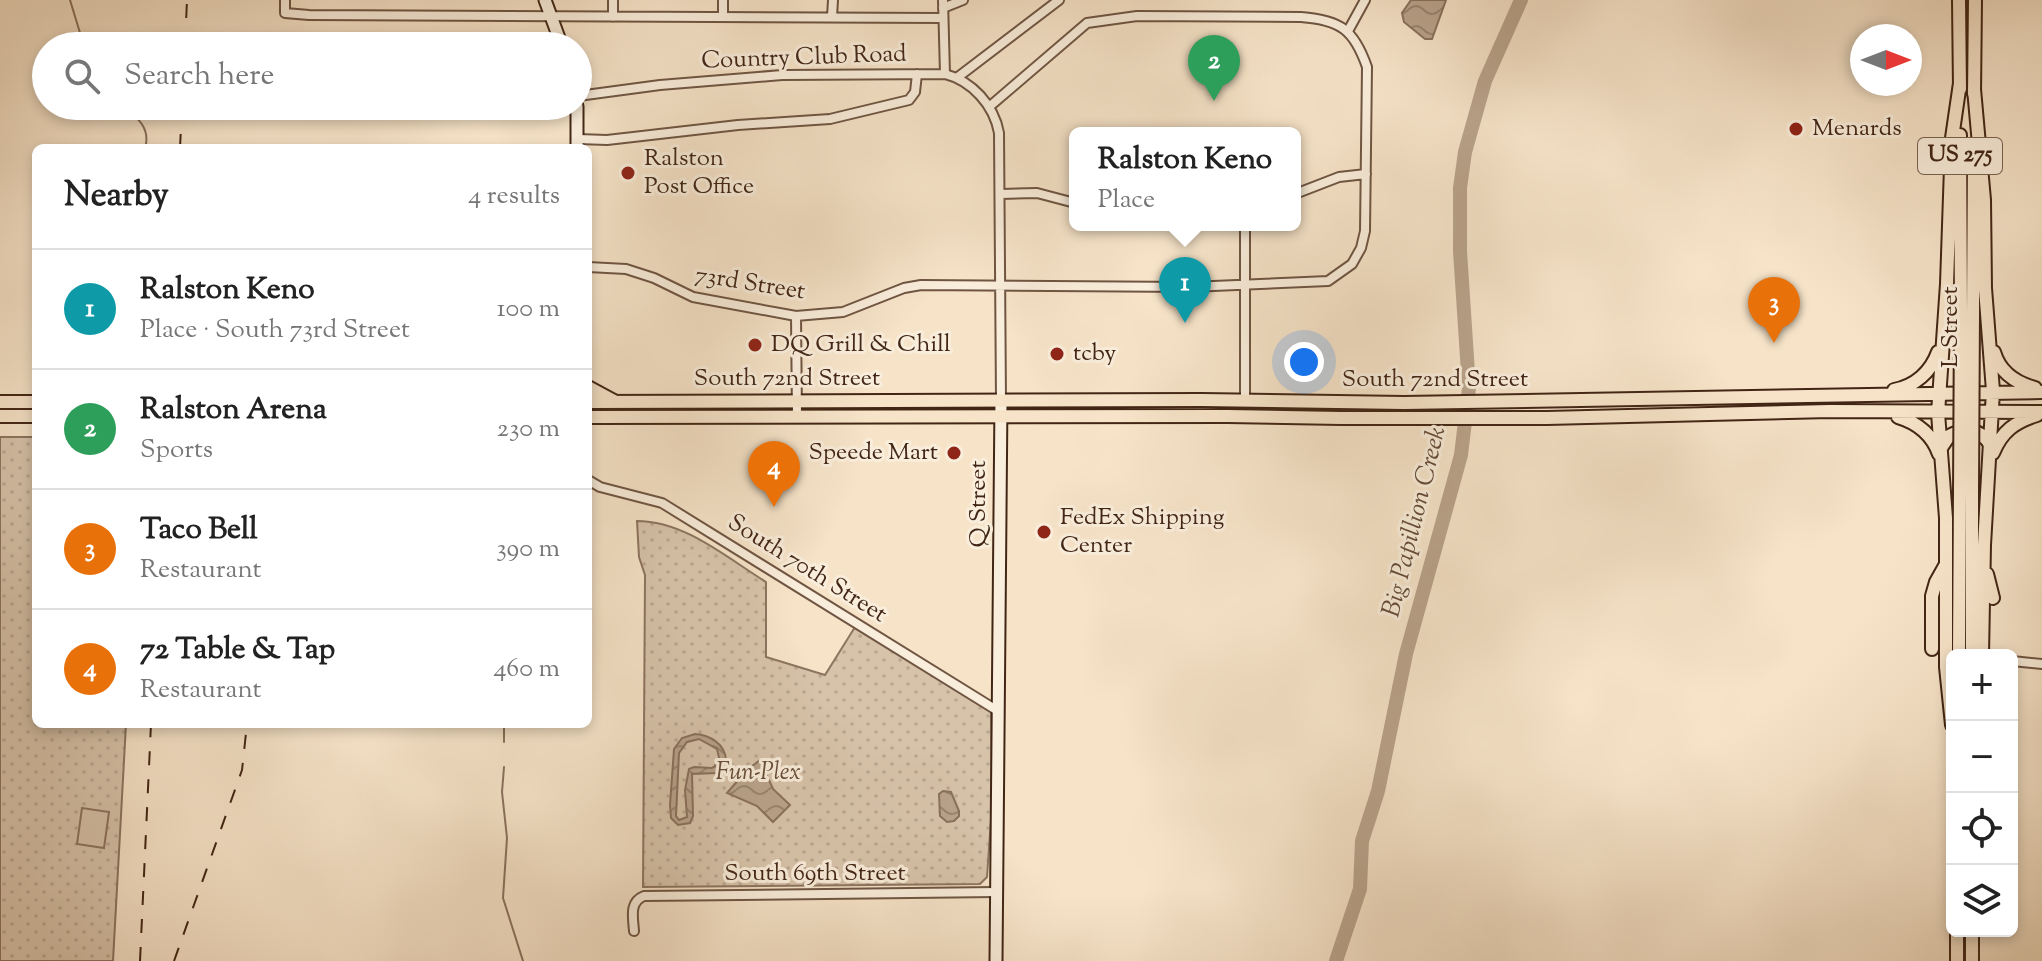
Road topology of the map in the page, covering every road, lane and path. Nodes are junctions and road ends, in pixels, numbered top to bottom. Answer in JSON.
{"nodes":[{"id":1,"x":285,"y":0,"type":"edge"},
{"id":2,"x":545,"y":0,"type":"edge"},
{"id":3,"x":613,"y":0,"type":"edge"},
{"id":4,"x":723,"y":0,"type":"edge"},
{"id":5,"x":833,"y":0,"type":"edge"},
{"id":6,"x":963,"y":0,"type":"edge"},
{"id":7,"x":1059,"y":0,"type":"edge"},
{"id":8,"x":1365,"y":0,"type":"edge"},
{"id":9,"x":1959,"y":0,"type":"edge"},
{"id":10,"x":1975,"y":0,"type":"edge"},
{"id":11,"x":943,"y":9,"type":"edge"},
{"id":12,"x":551,"y":17,"type":"junction"},
{"id":13,"x":613,"y":17,"type":"junction"},
{"id":14,"x":723,"y":17,"type":"junction"},
{"id":15,"x":832,"y":17,"type":"junction"},
{"id":16,"x":1348,"y":31,"type":"junction"},
{"id":17,"x":557,"y":32,"type":"edge"},
{"id":18,"x":917,"y":74,"type":"junction"},
{"id":19,"x":945,"y":74,"type":"junction"},
{"id":20,"x":958,"y":77,"type":"junction"},
{"id":21,"x":1960,"y":83,"type":"junction"},
{"id":22,"x":1974,"y":89,"type":"junction"},
{"id":23,"x":592,"y":94,"type":"edge"},
{"id":24,"x":989,"y":107,"type":"junction"},
{"id":25,"x":577,"y":120,"type":"edge"},
{"id":26,"x":577,"y":144,"type":"edge"},
{"id":27,"x":1366,"y":174,"type":"junction"},
{"id":28,"x":1301,"y":192,"type":"edge"},
{"id":29,"x":1001,"y":194,"type":"junction"},
{"id":30,"x":1069,"y":201,"type":"edge"},
{"id":31,"x":1245,"y":231,"type":"edge"},
{"id":32,"x":592,"y":267,"type":"edge"},
{"id":33,"x":1246,"y":285,"type":"junction"},
{"id":34,"x":1001,"y":286,"type":"junction"},
{"id":35,"x":1967,"y":313,"type":"junction"},
{"id":36,"x":796,"y":316,"type":"junction"},
{"id":37,"x":1943,"y":337,"type":"junction"},
{"id":38,"x":1990,"y":338,"type":"junction"},
{"id":39,"x":1942,"y":354,"type":"junction"},
{"id":40,"x":1990,"y":357,"type":"junction"},
{"id":41,"x":592,"y":389,"type":"edge"},
{"id":42,"x":1993,"y":391,"type":"junction"},
{"id":43,"x":2042,"y":391,"type":"edge"},
{"id":44,"x":1938,"y":393,"type":"junction"},
{"id":45,"x":1863,"y":395,"type":"junction"},
{"id":46,"x":1001,"y":400,"type":"junction"},
{"id":47,"x":1245,"y":401,"type":"junction"},
{"id":48,"x":0,"y":402,"type":"edge"},
{"id":49,"x":32,"y":402,"type":"edge"},
{"id":50,"x":592,"y":402,"type":"edge"},
{"id":51,"x":617,"y":402,"type":"junction"},
{"id":52,"x":797,"y":402,"type":"junction"},
{"id":53,"x":1864,"y":411,"type":"junction"},
{"id":54,"x":1992,"y":412,"type":"junction"},
{"id":55,"x":1938,"y":413,"type":"junction"},
{"id":56,"x":2042,"y":413,"type":"edge"},
{"id":57,"x":0,"y":416,"type":"edge"},
{"id":58,"x":32,"y":416,"type":"edge"},
{"id":59,"x":1001,"y":416,"type":"junction"},
{"id":60,"x":1175,"y":416,"type":"junction"},
{"id":61,"x":592,"y":417,"type":"edge"},
{"id":62,"x":797,"y":417,"type":"junction"},
{"id":63,"x":1990,"y":445,"type":"junction"},
{"id":64,"x":1941,"y":448,"type":"junction"},
{"id":65,"x":1942,"y":468,"type":"junction"},
{"id":66,"x":1989,"y":468,"type":"junction"},
{"id":67,"x":592,"y":482,"type":"edge"},
{"id":68,"x":1966,"y":491,"type":"junction"},
{"id":69,"x":1946,"y":563,"type":"junction"},
{"id":70,"x":1984,"y":564,"type":"junction"},
{"id":71,"x":1993,"y":598,"type":"dead end"},
{"id":72,"x":1932,"y":649,"type":"dead end"},
{"id":73,"x":1959,"y":649,"type":"edge"},
{"id":74,"x":1972,"y":649,"type":"edge"},
{"id":75,"x":1982,"y":649,"type":"edge"},
{"id":76,"x":2018,"y":662,"type":"edge"},
{"id":77,"x":2042,"y":664,"type":"edge"},
{"id":78,"x":998,"y":711,"type":"junction"},
{"id":79,"x":1952,"y":721,"type":"edge"},
{"id":80,"x":996,"y":892,"type":"junction"},
{"id":81,"x":634,"y":931,"type":"dead end"},
{"id":82,"x":1957,"y":937,"type":"edge"},
{"id":83,"x":1972,"y":937,"type":"edge"},
{"id":84,"x":996,"y":961,"type":"edge"},
{"id":85,"x":1957,"y":961,"type":"edge"},
{"id":86,"x":1972,"y":961,"type":"edge"}],
"edges":[{"from":1,"to":12,"type":"street"},
{"from":2,"to":12,"type":"main road"},
{"from":3,"to":13,"type":"street"},
{"from":4,"to":14,"type":"street"},
{"from":5,"to":15,"type":"street"},
{"from":6,"to":11,"type":"street"},
{"from":7,"to":20,"type":"street"},
{"from":8,"to":16,"type":"street"},
{"from":9,"to":21,"type":"main road","name":"L Street","number":"US 275"},
{"from":10,"to":22,"type":"main road","name":"L Street","number":"US 275"},
{"from":11,"to":15,"type":"street"},
{"from":11,"to":19,"type":"street"},
{"from":12,"to":13,"type":"street"},
{"from":12,"to":17,"type":"main road"},
{"from":13,"to":14,"type":"street"},
{"from":14,"to":15,"type":"street"},
{"from":16,"to":24,"type":"street"},
{"from":16,"to":27,"type":"street"},
{"from":18,"to":19,"type":"street","name":"Country Club Road"},
{"from":18,"to":23,"type":"street","name":"Country Club Road"},
{"from":18,"to":26,"type":"street"},
{"from":19,"to":20,"type":"street"},
{"from":20,"to":24,"type":"street"},
{"from":21,"to":35,"type":"main road","name":"L Street","number":"US 275"},
{"from":21,"to":37,"type":"main road"},
{"from":22,"to":35,"type":"main road","name":"L Street","number":"US 275"},
{"from":22,"to":38,"type":"main road"},
{"from":24,"to":29,"type":"street","name":"Q Street"},
{"from":25,"to":26,"type":"main road"},
{"from":27,"to":28,"type":"street"},
{"from":27,"to":33,"type":"street","name":"73rd Street"},
{"from":29,"to":30,"type":"street"},
{"from":29,"to":34,"type":"street","name":"Q Street"},
{"from":31,"to":33,"type":"street"},
{"from":32,"to":36,"type":"street","name":"73rd Street"},
{"from":33,"to":34,"type":"street","name":"73rd Street"},
{"from":33,"to":47,"type":"street"},
{"from":34,"to":36,"type":"street","name":"73rd Street"},
{"from":34,"to":46,"type":"street","name":"Q Street"},
{"from":35,"to":68,"type":"main road","name":"L Street","number":"US 275","bridge":true},
{"from":36,"to":52,"type":"street"},
{"from":37,"to":39,"type":"main road"},
{"from":37,"to":45,"type":"main road"},
{"from":38,"to":40,"type":"main road"},
{"from":38,"to":43,"type":"main road"},
{"from":39,"to":40,"type":"main road"},
{"from":39,"to":44,"type":"main road"},
{"from":40,"to":42,"type":"main road"},
{"from":41,"to":51,"type":"main road"},
{"from":42,"to":43,"type":"main road","name":"South 72nd Street"},
{"from":42,"to":44,"type":"main road","name":"South 72nd Street"},
{"from":42,"to":54,"type":"main road"},
{"from":44,"to":45,"type":"main road","name":"South 72nd Street"},
{"from":44,"to":55,"type":"main road"},
{"from":45,"to":47,"type":"main road","name":"South 72nd Street"},
{"from":46,"to":47,"type":"main road","name":"South 72nd Street"},
{"from":46,"to":52,"type":"main road","name":"South 72nd Street"},
{"from":46,"to":59,"type":"main road","name":"Q Street"},
{"from":47,"to":60,"type":"main road"},
{"from":48,"to":49,"type":"main road"},
{"from":50,"to":51,"type":"main road","name":"South 72nd Street"},
{"from":51,"to":52,"type":"main road","name":"South 72nd Street"},
{"from":52,"to":62,"type":"street"},
{"from":53,"to":55,"type":"main road","name":"South 72nd Street"},
{"from":53,"to":60,"type":"main road","name":"South 72nd Street"},
{"from":53,"to":65,"type":"main road"},
{"from":54,"to":55,"type":"main road","name":"South 72nd Street"},
{"from":54,"to":56,"type":"main road","name":"South 72nd Street"},
{"from":54,"to":63,"type":"main road"},
{"from":55,"to":64,"type":"main road"},
{"from":56,"to":66,"type":"main road"},
{"from":57,"to":58,"type":"main road"},
{"from":59,"to":60,"type":"main road","name":"South 72nd Street"},
{"from":59,"to":62,"type":"main road","name":"South 72nd Street"},
{"from":59,"to":78,"type":"main road","name":"Q Street"},
{"from":61,"to":62,"type":"main road","name":"South 72nd Street"},
{"from":63,"to":64,"type":"main road"},
{"from":63,"to":66,"type":"main road"},
{"from":64,"to":65,"type":"main road"},
{"from":65,"to":69,"type":"main road"},
{"from":66,"to":70,"type":"main road"},
{"from":67,"to":78,"type":"street","name":"South 70th Street"},
{"from":68,"to":73,"type":"main road","name":"L Street","number":"US 275"},
{"from":68,"to":74,"type":"main road","name":"L Street","number":"US 275"},
{"from":69,"to":72,"type":"main road"},
{"from":69,"to":79,"type":"main road"},
{"from":70,"to":71,"type":"main road"},
{"from":70,"to":75,"type":"main road"},
{"from":76,"to":77,"type":"street"},
{"from":78,"to":80,"type":"main road","name":"Q Street"},
{"from":80,"to":81,"type":"street","name":"South 69th Street"},
{"from":80,"to":84,"type":"main road","name":"Q Street"},
{"from":82,"to":85,"type":"main road"},
{"from":83,"to":86,"type":"main road"}]}
